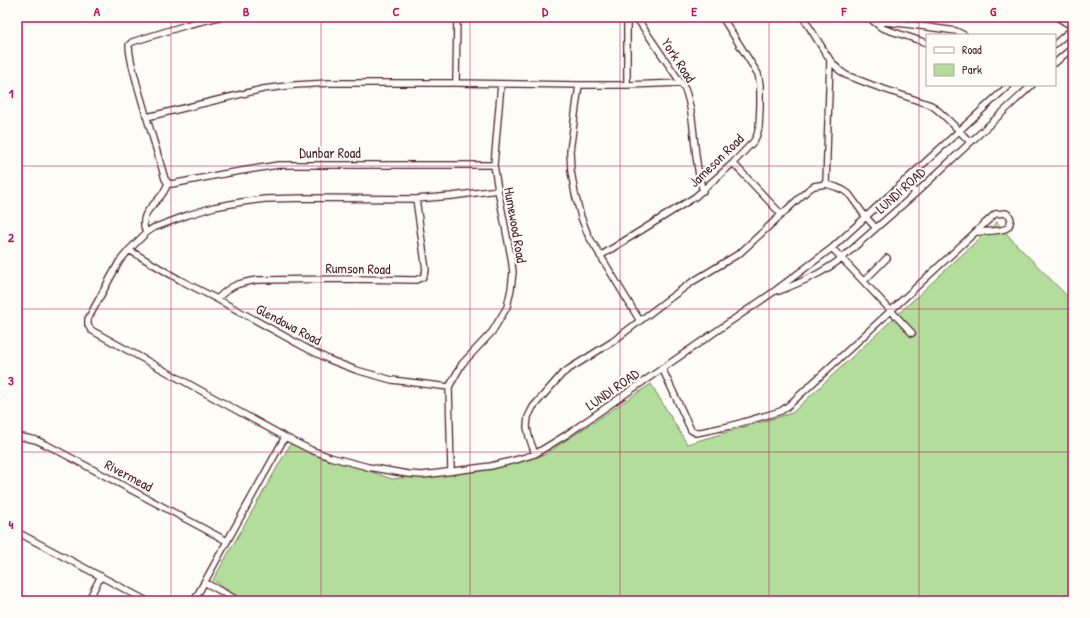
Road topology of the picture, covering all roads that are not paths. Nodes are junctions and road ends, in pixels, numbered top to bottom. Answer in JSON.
{"nodes":[{"id":1,"x":219,"y":17,"type":"edge"},
{"id":2,"x":457,"y":17,"type":"edge"},
{"id":3,"x":627,"y":17,"type":"edge"},
{"id":4,"x":636,"y":17,"type":"edge"},
{"id":5,"x":722,"y":17,"type":"edge"},
{"id":6,"x":803,"y":17,"type":"edge"},
{"id":7,"x":1057,"y":17,"type":"edge"},
{"id":8,"x":872,"y":19,"type":"edge"},
{"id":9,"x":1073,"y":27,"type":"edge"},
{"id":10,"x":962,"y":34,"type":"edge"},
{"id":11,"x":926,"y":43,"type":"edge"},
{"id":12,"x":1056,"y":43,"type":"edge"},
{"id":13,"x":1073,"y":47,"type":"edge"},
{"id":14,"x":830,"y":60,"type":"junction"},
{"id":15,"x":1056,"y":62,"type":"edge"},
{"id":16,"x":456,"y":83,"type":"junction"},
{"id":17,"x":681,"y":83,"type":"junction"},
{"id":18,"x":501,"y":84,"type":"junction"},
{"id":19,"x":628,"y":84,"type":"junction"},
{"id":20,"x":579,"y":85,"type":"junction"},
{"id":21,"x":1008,"y":86,"type":"edge"},
{"id":22,"x":1031,"y":86,"type":"edge"},
{"id":23,"x":147,"y":117,"type":"junction"},
{"id":24,"x":959,"y":130,"type":"junction"},
{"id":25,"x":970,"y":142,"type":"junction"},
{"id":26,"x":733,"y":163,"type":"junction"},
{"id":27,"x":494,"y":165,"type":"junction"},
{"id":28,"x":904,"y":181,"type":"junction"},
{"id":29,"x":168,"y":183,"type":"junction"},
{"id":30,"x":826,"y":184,"type":"junction"},
{"id":31,"x":498,"y":190,"type":"junction"},
{"id":32,"x":703,"y":191,"type":"junction"},
{"id":33,"x":916,"y":193,"type":"junction"},
{"id":34,"x":416,"y":199,"type":"junction"},
{"id":35,"x":781,"y":214,"type":"junction"},
{"id":36,"x":865,"y":216,"type":"junction"},
{"id":37,"x":876,"y":228,"type":"junction"},
{"id":38,"x":976,"y":232,"type":"junction"},
{"id":39,"x":146,"y":233,"type":"junction"},
{"id":40,"x":832,"y":248,"type":"junction"},
{"id":41,"x":129,"y":250,"type":"junction"},
{"id":42,"x":600,"y":256,"type":"junction"},
{"id":43,"x":842,"y":258,"type":"junction"},
{"id":44,"x":887,"y":258,"type":"dead end"},
{"id":45,"x":864,"y":281,"type":"junction"},
{"id":46,"x":772,"y":293,"type":"junction"},
{"id":47,"x":217,"y":299,"type":"junction"},
{"id":48,"x":890,"y":310,"type":"junction"},
{"id":49,"x":640,"y":321,"type":"junction"},
{"id":50,"x":912,"y":333,"type":"dead end"},
{"id":51,"x":662,"y":368,"type":"junction"},
{"id":52,"x":449,"y":387,"type":"junction"},
{"id":53,"x":17,"y":436,"type":"edge"},
{"id":54,"x":285,"y":437,"type":"junction"},
{"id":55,"x":535,"y":454,"type":"junction"},
{"id":56,"x":451,"y":471,"type":"junction"},
{"id":57,"x":17,"y":532,"type":"edge"},
{"id":58,"x":227,"y":541,"type":"junction"},
{"id":59,"x":101,"y":576,"type":"junction"},
{"id":60,"x":204,"y":582,"type":"junction"},
{"id":61,"x":88,"y":601,"type":"edge"},
{"id":62,"x":147,"y":601,"type":"edge"},
{"id":63,"x":194,"y":601,"type":"edge"},
{"id":64,"x":239,"y":601,"type":"edge"}],
"edges":[{"from":1,"to":23,"type":"street"},
{"from":2,"to":16,"type":"street"},
{"from":3,"to":19,"type":"street"},
{"from":4,"to":17,"type":"street","name":"York Road"},
{"from":5,"to":26,"type":"street","name":"Jameson Road"},
{"from":6,"to":14,"type":"street"},
{"from":7,"to":9,"type":"street"},
{"from":8,"to":10,"type":"street"},
{"from":8,"to":11,"type":"street"},
{"from":9,"to":12,"type":"street"},
{"from":13,"to":15,"type":"street"},
{"from":14,"to":24,"type":"street"},
{"from":14,"to":30,"type":"street"},
{"from":16,"to":18,"type":"street"},
{"from":16,"to":23,"type":"street"},
{"from":17,"to":19,"type":"street"},
{"from":17,"to":32,"type":"street","name":"York Road"},
{"from":18,"to":20,"type":"street"},
{"from":18,"to":27,"type":"street","name":"Humewood Road"},
{"from":19,"to":20,"type":"street"},
{"from":20,"to":42,"type":"street"},
{"from":21,"to":24,"type":"street","name":"LUNDI ROAD"},
{"from":22,"to":25,"type":"street","name":"LUNDI ROAD"},
{"from":23,"to":29,"type":"street"},
{"from":24,"to":25,"type":"street"},
{"from":24,"to":28,"type":"street","name":"LUNDI ROAD"},
{"from":25,"to":33,"type":"street","name":"LUNDI ROAD"},
{"from":26,"to":32,"type":"street","name":"Jameson Road"},
{"from":26,"to":35,"type":"street"},
{"from":27,"to":29,"type":"street","name":"Dunbar Road"},
{"from":27,"to":31,"type":"street","name":"Humewood Road"},
{"from":28,"to":33,"type":"street"},
{"from":28,"to":36,"type":"street","name":"LUNDI ROAD"},
{"from":29,"to":39,"type":"street"},
{"from":30,"to":35,"type":"street"},
{"from":30,"to":36,"type":"street"},
{"from":31,"to":34,"type":"street","name":"LUNDI ROAD"},
{"from":31,"to":52,"type":"street","name":"Humewood Road"},
{"from":32,"to":42,"type":"street","name":"Jameson Road"},
{"from":33,"to":37,"type":"street","name":"LUNDI ROAD"},
{"from":34,"to":39,"type":"street","name":"LUNDI ROAD"},
{"from":34,"to":47,"type":"street","name":"Rumson Road"},
{"from":35,"to":49,"type":"street"},
{"from":36,"to":37,"type":"street"},
{"from":36,"to":40,"type":"street","name":"LUNDI ROAD"},
{"from":37,"to":43,"type":"street","name":"LUNDI ROAD"},
{"from":38,"to":38,"type":"street"},
{"from":38,"to":48,"type":"street"},
{"from":39,"to":41,"type":"street","name":"LUNDI ROAD"},
{"from":40,"to":43,"type":"street"},
{"from":40,"to":46,"type":"street","name":"LUNDI ROAD"},
{"from":41,"to":47,"type":"street","name":"Glendowa Road"},
{"from":41,"to":54,"type":"street","name":"LUNDI ROAD"},
{"from":42,"to":49,"type":"street"},
{"from":43,"to":45,"type":"street"},
{"from":43,"to":46,"type":"street","name":"LUNDI ROAD"},
{"from":44,"to":45,"type":"street"},
{"from":45,"to":48,"type":"street"},
{"from":46,"to":51,"type":"street","name":"LUNDI ROAD"},
{"from":47,"to":52,"type":"street","name":"Glendowa Road"},
{"from":48,"to":50,"type":"street"},
{"from":48,"to":51,"type":"street"},
{"from":49,"to":55,"type":"street"},
{"from":51,"to":55,"type":"street","name":"LUNDI ROAD"},
{"from":52,"to":56,"type":"street"},
{"from":53,"to":58,"type":"street","name":"Rivermead"},
{"from":54,"to":56,"type":"street","name":"LUNDI ROAD"},
{"from":54,"to":58,"type":"street"},
{"from":55,"to":56,"type":"street","name":"LUNDI ROAD"},
{"from":57,"to":59,"type":"street"},
{"from":58,"to":60,"type":"street"},
{"from":59,"to":61,"type":"street"},
{"from":59,"to":62,"type":"street"},
{"from":60,"to":63,"type":"street"},
{"from":60,"to":64,"type":"street"}]}
